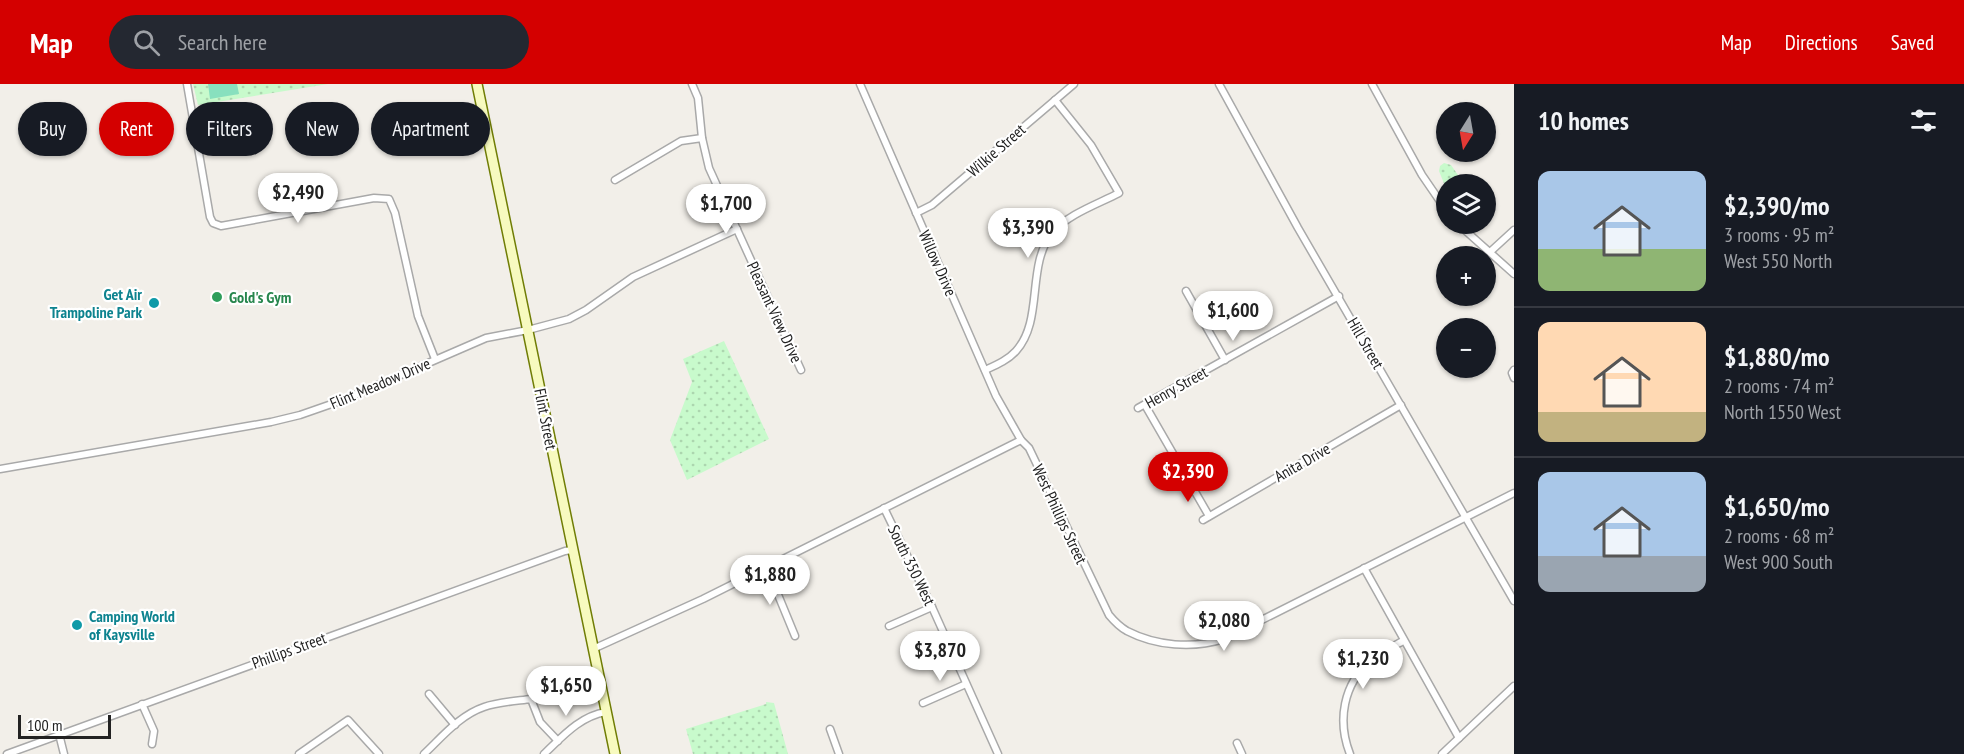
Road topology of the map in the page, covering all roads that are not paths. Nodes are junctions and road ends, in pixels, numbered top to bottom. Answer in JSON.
{"nodes":[{"id":1,"x":187,"y":84,"type":"edge"},
{"id":2,"x":477,"y":84,"type":"edge"},
{"id":3,"x":692,"y":84,"type":"edge"},
{"id":4,"x":860,"y":84,"type":"edge"},
{"id":5,"x":1074,"y":84,"type":"edge"},
{"id":6,"x":1219,"y":84,"type":"edge"},
{"id":7,"x":1372,"y":84,"type":"edge"},
{"id":8,"x":1055,"y":100,"type":"junction"},
{"id":9,"x":702,"y":138,"type":"junction"},
{"id":10,"x":615,"y":180,"type":"dead end"},
{"id":11,"x":1436,"y":195,"type":"edge"},
{"id":12,"x":916,"y":213,"type":"junction"},
{"id":13,"x":737,"y":229,"type":"junction"},
{"id":14,"x":1514,"y":230,"type":"edge"},
{"id":15,"x":1469,"y":234,"type":"edge"},
{"id":16,"x":1483,"y":246,"type":"edge"},
{"id":17,"x":1496,"y":246,"type":"edge"},
{"id":18,"x":1496,"y":258,"type":"edge"},
{"id":19,"x":1514,"y":274,"type":"edge"},
{"id":20,"x":1186,"y":291,"type":"dead end"},
{"id":21,"x":1339,"y":296,"type":"junction"},
{"id":22,"x":528,"y":330,"type":"junction"},
{"id":23,"x":435,"y":359,"type":"junction"},
{"id":24,"x":1225,"y":360,"type":"junction"},
{"id":25,"x":801,"y":370,"type":"dead end"},
{"id":26,"x":985,"y":370,"type":"junction"},
{"id":27,"x":1514,"y":370,"type":"edge"},
{"id":28,"x":1514,"y":378,"type":"edge"},
{"id":29,"x":1401,"y":405,"type":"junction"},
{"id":30,"x":1021,"y":440,"type":"junction"},
{"id":31,"x":0,"y":468,"type":"edge"},
{"id":32,"x":1514,"y":493,"type":"edge"},
{"id":33,"x":884,"y":508,"type":"junction"},
{"id":34,"x":1209,"y":516,"type":"junction"},
{"id":35,"x":1465,"y":518,"type":"junction"},
{"id":36,"x":1203,"y":520,"type":"dead end"},
{"id":37,"x":572,"y":550,"type":"junction"},
{"id":38,"x":767,"y":568,"type":"junction"},
{"id":39,"x":1364,"y":568,"type":"junction"},
{"id":40,"x":1514,"y":602,"type":"edge"},
{"id":41,"x":932,"y":607,"type":"junction"},
{"id":42,"x":889,"y":627,"type":"dead end"},
{"id":43,"x":795,"y":636,"type":"dead end"},
{"id":44,"x":1403,"y":641,"type":"junction"},
{"id":45,"x":592,"y":649,"type":"junction"},
{"id":46,"x":966,"y":684,"type":"junction"},
{"id":47,"x":1514,"y":686,"type":"edge"},
{"id":48,"x":429,"y":694,"type":"dead end"},
{"id":49,"x":923,"y":703,"type":"dead end"},
{"id":50,"x":142,"y":704,"type":"junction"},
{"id":51,"x":606,"y":712,"type":"junction"},
{"id":52,"x":455,"y":725,"type":"junction"},
{"id":53,"x":830,"y":729,"type":"dead end"},
{"id":54,"x":59,"y":734,"type":"junction"},
{"id":55,"x":1459,"y":738,"type":"junction"},
{"id":56,"x":558,"y":741,"type":"junction"},
{"id":57,"x":1237,"y":743,"type":"dead end"},
{"id":58,"x":152,"y":744,"type":"dead end"},
{"id":59,"x":7,"y":754,"type":"edge"},
{"id":60,"x":64,"y":754,"type":"edge"},
{"id":61,"x":299,"y":754,"type":"edge"},
{"id":62,"x":379,"y":754,"type":"edge"},
{"id":63,"x":424,"y":754,"type":"edge"},
{"id":64,"x":544,"y":754,"type":"edge"},
{"id":65,"x":615,"y":754,"type":"edge"},
{"id":66,"x":839,"y":754,"type":"edge"},
{"id":67,"x":998,"y":754,"type":"edge"},
{"id":68,"x":1242,"y":754,"type":"edge"},
{"id":69,"x":1350,"y":754,"type":"edge"},
{"id":70,"x":1442,"y":754,"type":"edge"}],
"edges":[{"from":1,"to":23,"type":"street"},
{"from":2,"to":22,"type":"street","name":"Flint Street"},
{"from":3,"to":9,"type":"street","name":"Pleasant View Drive"},
{"from":4,"to":12,"type":"street","name":"Willow Drive"},
{"from":5,"to":8,"type":"street","name":"Wilkie Street"},
{"from":6,"to":21,"type":"street","name":"Hill Street"},
{"from":7,"to":11,"type":"street"},
{"from":8,"to":12,"type":"street","name":"Wilkie Street"},
{"from":8,"to":26,"type":"street"},
{"from":9,"to":10,"type":"street"},
{"from":9,"to":13,"type":"street","name":"Pleasant View Drive"},
{"from":12,"to":26,"type":"street","name":"Willow Drive"},
{"from":13,"to":22,"type":"street","name":"Flint Meadow Drive"},
{"from":13,"to":25,"type":"street","name":"Pleasant View Drive"},
{"from":14,"to":17,"type":"street"},
{"from":15,"to":16,"type":"street"},
{"from":18,"to":19,"type":"street"},
{"from":20,"to":24,"type":"street"},
{"from":21,"to":24,"type":"street","name":"Henry Street"},
{"from":21,"to":29,"type":"street","name":"Hill Street"},
{"from":22,"to":23,"type":"street","name":"Flint Meadow Drive"},
{"from":22,"to":37,"type":"street","name":"Flint Street"},
{"from":23,"to":31,"type":"street","name":"Flint Meadow Drive"},
{"from":24,"to":34,"type":"street","name":"Henry Street"},
{"from":26,"to":30,"type":"street","name":"Willow Drive"},
{"from":27,"to":28,"type":"street"},
{"from":29,"to":34,"type":"street","name":"Anita Drive"},
{"from":29,"to":35,"type":"street","name":"Hill Street"},
{"from":30,"to":33,"type":"street"},
{"from":30,"to":39,"type":"street","name":"West Phillips Street"},
{"from":32,"to":35,"type":"street","name":"West Phillips Street"},
{"from":33,"to":38,"type":"street"},
{"from":33,"to":41,"type":"street","name":"South 350 West"},
{"from":34,"to":36,"type":"street","name":"Anita Drive"},
{"from":35,"to":39,"type":"street","name":"West Phillips Street"},
{"from":35,"to":40,"type":"street","name":"Hill Street"},
{"from":37,"to":45,"type":"street","name":"Flint Street"},
{"from":37,"to":50,"type":"street","name":"Phillips Street"},
{"from":38,"to":43,"type":"street"},
{"from":38,"to":45,"type":"street"},
{"from":39,"to":44,"type":"street"},
{"from":41,"to":42,"type":"street"},
{"from":41,"to":46,"type":"street","name":"South 350 West"},
{"from":44,"to":55,"type":"street"},
{"from":44,"to":69,"type":"street"},
{"from":45,"to":51,"type":"street","name":"Flint Street"},
{"from":46,"to":49,"type":"street"},
{"from":46,"to":67,"type":"street","name":"South 350 West"},
{"from":47,"to":55,"type":"street"},
{"from":48,"to":52,"type":"street"},
{"from":50,"to":54,"type":"street","name":"Phillips Street"},
{"from":50,"to":58,"type":"street"},
{"from":51,"to":56,"type":"street"},
{"from":51,"to":65,"type":"street","name":"Flint Street"},
{"from":52,"to":56,"type":"street"},
{"from":52,"to":63,"type":"street"},
{"from":53,"to":66,"type":"street"},
{"from":54,"to":59,"type":"street","name":"Phillips Street"},
{"from":54,"to":60,"type":"street"},
{"from":55,"to":70,"type":"street"},
{"from":56,"to":64,"type":"street"},
{"from":57,"to":68,"type":"street"},
{"from":61,"to":62,"type":"street"}]}
